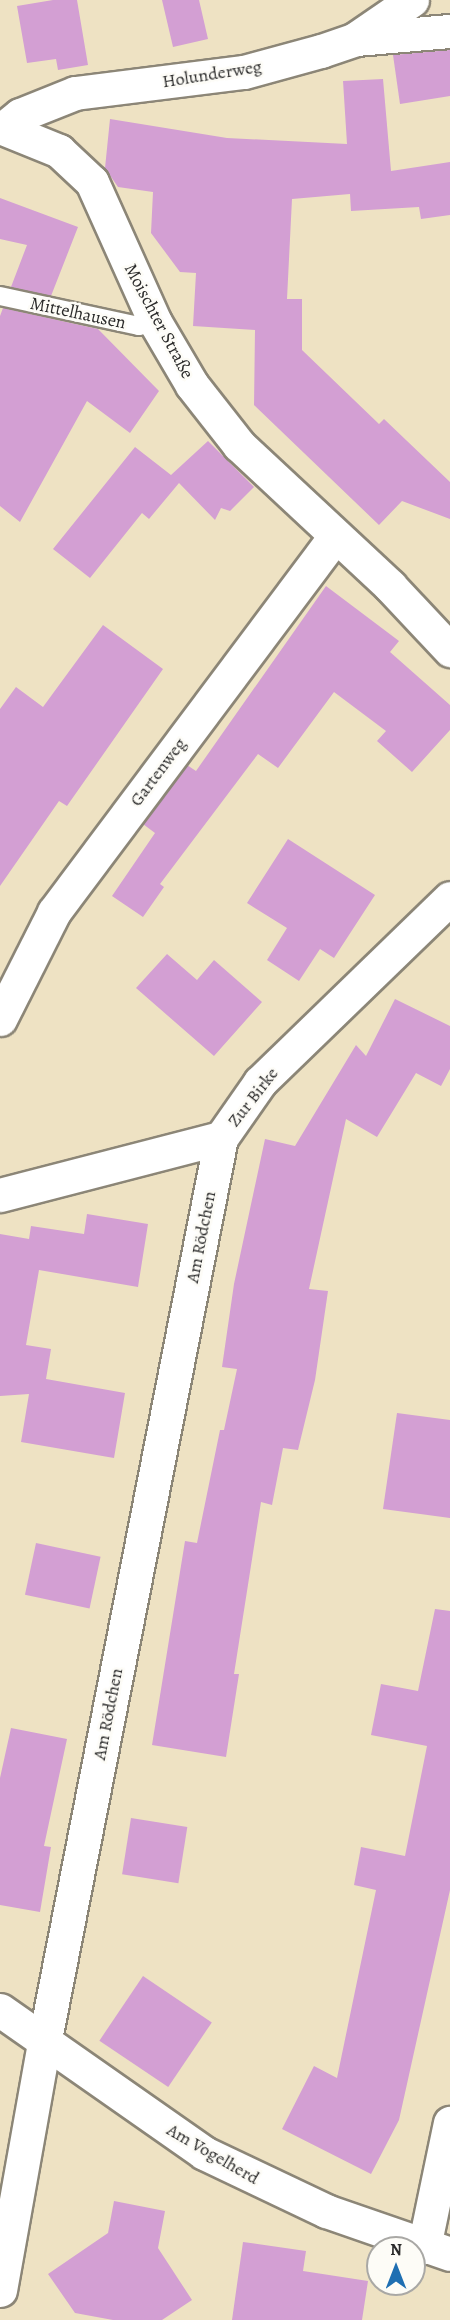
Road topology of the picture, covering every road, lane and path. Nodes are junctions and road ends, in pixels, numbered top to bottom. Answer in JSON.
{"nodes":[{"id":1,"x":412,"y":0,"type":"edge"},
{"id":2,"x":450,"y":31,"type":"edge"},
{"id":3,"x":355,"y":39,"type":"junction"},
{"id":4,"x":2,"y":127,"type":"edge"},
{"id":5,"x":0,"y":296,"type":"edge"},
{"id":6,"x":155,"y":321,"type":"junction"},
{"id":7,"x":334,"y":538,"type":"junction"},
{"id":8,"x":450,"y":650,"type":"edge"},
{"id":9,"x":450,"y":898,"type":"edge"},
{"id":10,"x":0,"y":1019,"type":"edge"},
{"id":11,"x":221,"y":1138,"type":"junction"},
{"id":12,"x":0,"y":1195,"type":"edge"},
{"id":13,"x":0,"y":2010,"type":"edge"},
{"id":14,"x":44,"y":2044,"type":"junction"},
{"id":15,"x":450,"y":2123,"type":"edge"},
{"id":16,"x":437,"y":2250,"type":"edge"},
{"id":17,"x":0,"y":2290,"type":"edge"}],
"edges":[{"from":1,"to":3,"type":"street","name":"Holunderweg"},
{"from":2,"to":3,"type":"street"},
{"from":3,"to":4,"type":"street","name":"Holunderweg"},
{"from":4,"to":6,"type":"street","name":"Moischter Straße"},
{"from":5,"to":6,"type":"lane","name":"Mittelhausen"},
{"from":6,"to":7,"type":"street","name":"Moischter Straße"},
{"from":7,"to":8,"type":"street","name":"Moischter Straße"},
{"from":7,"to":10,"type":"street","name":"Gartenweg"},
{"from":9,"to":11,"type":"street","name":"Zur Birke"},
{"from":11,"to":12,"type":"street","name":"Zur Birke"},
{"from":11,"to":14,"type":"street","name":"Am Rödchen"},
{"from":13,"to":14,"type":"street","name":"Am Vogelherd"},
{"from":14,"to":16,"type":"street","name":"Am Vogelherd"},
{"from":14,"to":17,"type":"street","name":"Am Rödchen"},
{"from":15,"to":16,"type":"street"}]}
